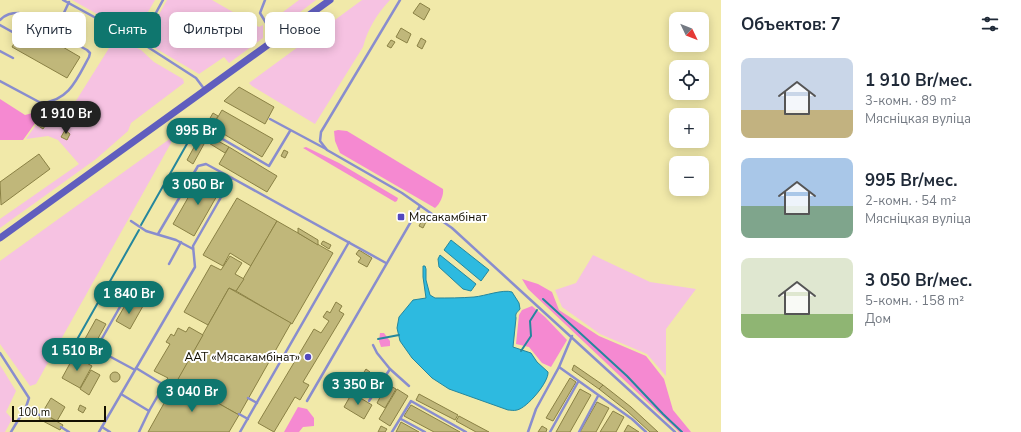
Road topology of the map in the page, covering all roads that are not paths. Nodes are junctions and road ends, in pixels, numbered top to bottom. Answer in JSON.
{"nodes":[{"id":1,"x":63,"y":0,"type":"edge"},
{"id":2,"x":163,"y":0,"type":"edge"},
{"id":3,"x":265,"y":0,"type":"edge"},
{"id":4,"x":330,"y":0,"type":"edge"},
{"id":5,"x":400,"y":0,"type":"edge"},
{"id":6,"x":69,"y":2,"type":"junction"},
{"id":7,"x":64,"y":12,"type":"edge"},
{"id":8,"x":156,"y":12,"type":"edge"},
{"id":9,"x":314,"y":12,"type":"edge"},
{"id":10,"x":12,"y":13,"type":"edge"},
{"id":11,"x":94,"y":16,"type":"edge"},
{"id":12,"x":0,"y":20,"type":"edge"},
{"id":13,"x":265,"y":21,"type":"edge"},
{"id":14,"x":0,"y":25,"type":"edge"},
{"id":15,"x":12,"y":32,"type":"edge"},
{"id":16,"x":265,"y":47,"type":"edge"},
{"id":17,"x":83,"y":48,"type":"edge"},
{"id":18,"x":149,"y":48,"type":"edge"},
{"id":19,"x":0,"y":51,"type":"edge"},
{"id":20,"x":13,"y":58,"type":"dead end"},
{"id":21,"x":0,"y":81,"type":"edge"},
{"id":22,"x":205,"y":90,"type":"junction"},
{"id":23,"x":270,"y":119,"type":"dead end"},
{"id":24,"x":290,"y":131,"type":"junction"},
{"id":25,"x":214,"y":134,"type":"dead end"},
{"id":26,"x":327,"y":150,"type":"junction"},
{"id":27,"x":232,"y":178,"type":"junction"},
{"id":28,"x":420,"y":206,"type":"junction"},
{"id":29,"x":131,"y":221,"type":"dead end"},
{"id":30,"x":158,"y":234,"type":"junction"},
{"id":31,"x":0,"y":238,"type":"edge"},
{"id":32,"x":180,"y":242,"type":"junction"},
{"id":33,"x":349,"y":242,"type":"junction"},
{"id":34,"x":194,"y":249,"type":"junction"},
{"id":35,"x":386,"y":263,"type":"junction"},
{"id":36,"x":169,"y":264,"type":"dead end"},
{"id":37,"x":125,"y":298,"type":"dead end"},
{"id":38,"x":572,"y":336,"type":"junction"},
{"id":39,"x":373,"y":345,"type":"dead end"},
{"id":40,"x":0,"y":353,"type":"edge"},
{"id":41,"x":559,"y":367,"type":"junction"},
{"id":42,"x":136,"y":369,"type":"junction"},
{"id":43,"x":390,"y":369,"type":"junction"},
{"id":44,"x":578,"y":382,"type":"junction"},
{"id":45,"x":409,"y":386,"type":"dead end"},
{"id":46,"x":121,"y":394,"type":"junction"},
{"id":47,"x":598,"y":396,"type":"junction"},
{"id":48,"x":248,"y":398,"type":"dead end"},
{"id":49,"x":368,"y":400,"type":"dead end"},
{"id":50,"x":307,"y":401,"type":"dead end"},
{"id":51,"x":257,"y":403,"type":"junction"},
{"id":52,"x":26,"y":407,"type":"junction"},
{"id":53,"x":149,"y":411,"type":"junction"},
{"id":54,"x":239,"y":414,"type":"dead end"},
{"id":55,"x":40,"y":416,"type":"dead end"},
{"id":56,"x":400,"y":418,"type":"junction"},
{"id":57,"x":248,"y":419,"type":"junction"},
{"id":58,"x":102,"y":427,"type":"junction"},
{"id":59,"x":61,"y":428,"type":"dead end"},
{"id":60,"x":11,"y":432,"type":"edge"},
{"id":61,"x":68,"y":432,"type":"edge"},
{"id":62,"x":99,"y":432,"type":"edge"},
{"id":63,"x":110,"y":432,"type":"edge"},
{"id":64,"x":139,"y":432,"type":"edge"},
{"id":65,"x":240,"y":432,"type":"edge"},
{"id":66,"x":392,"y":432,"type":"edge"},
{"id":67,"x":425,"y":432,"type":"edge"},
{"id":68,"x":466,"y":432,"type":"edge"},
{"id":69,"x":528,"y":432,"type":"edge"},
{"id":70,"x":550,"y":432,"type":"edge"},
{"id":71,"x":579,"y":432,"type":"edge"},
{"id":72,"x":646,"y":432,"type":"edge"},
{"id":73,"x":675,"y":432,"type":"edge"}],
"edges":[{"from":1,"to":6,"type":"lane"},
{"from":2,"to":8,"type":"lane"},
{"from":3,"to":13,"type":"lane"},
{"from":4,"to":9,"type":"main road"},
{"from":5,"to":26,"type":"lane"},
{"from":6,"to":7,"type":"lane"},
{"from":6,"to":11,"type":"lane"},
{"from":10,"to":12,"type":"lane"},
{"from":14,"to":15,"type":"lane"},
{"from":16,"to":22,"type":"main road"},
{"from":17,"to":21,"type":"lane"},
{"from":18,"to":22,"type":"lane"},
{"from":19,"to":20,"type":"lane"},
{"from":22,"to":31,"type":"main road"},
{"from":23,"to":24,"type":"lane"},
{"from":24,"to":25,"type":"lane"},
{"from":24,"to":26,"type":"lane"},
{"from":26,"to":28,"type":"lane"},
{"from":27,"to":30,"type":"lane"},
{"from":27,"to":33,"type":"lane"},
{"from":27,"to":34,"type":"lane"},
{"from":28,"to":35,"type":"lane"},
{"from":28,"to":38,"type":"lane"},
{"from":29,"to":30,"type":"lane"},
{"from":30,"to":32,"type":"lane"},
{"from":32,"to":34,"type":"lane"},
{"from":32,"to":36,"type":"lane"},
{"from":33,"to":35,"type":"lane"},
{"from":33,"to":51,"type":"lane"},
{"from":34,"to":42,"type":"lane"},
{"from":35,"to":50,"type":"lane"},
{"from":37,"to":42,"type":"lane"},
{"from":38,"to":41,"type":"lane"},
{"from":38,"to":73,"type":"lane"},
{"from":39,"to":43,"type":"lane"},
{"from":40,"to":52,"type":"lane"},
{"from":41,"to":44,"type":"lane"},
{"from":41,"to":69,"type":"lane"},
{"from":42,"to":46,"type":"lane"},
{"from":42,"to":53,"type":"lane"},
{"from":43,"to":45,"type":"lane"},
{"from":43,"to":49,"type":"lane"},
{"from":44,"to":47,"type":"lane"},
{"from":44,"to":70,"type":"lane"},
{"from":46,"to":53,"type":"lane"},
{"from":46,"to":58,"type":"lane"},
{"from":47,"to":71,"type":"lane"},
{"from":47,"to":72,"type":"lane"},
{"from":48,"to":51,"type":"lane"},
{"from":51,"to":57,"type":"lane"},
{"from":52,"to":55,"type":"lane"},
{"from":52,"to":60,"type":"lane"},
{"from":53,"to":64,"type":"lane"},
{"from":54,"to":57,"type":"lane"},
{"from":56,"to":66,"type":"lane"},
{"from":56,"to":67,"type":"lane"},
{"from":56,"to":68,"type":"lane"},
{"from":57,"to":65,"type":"lane"},
{"from":58,"to":62,"type":"lane"},
{"from":58,"to":63,"type":"lane"},
{"from":59,"to":61,"type":"lane"}]}
